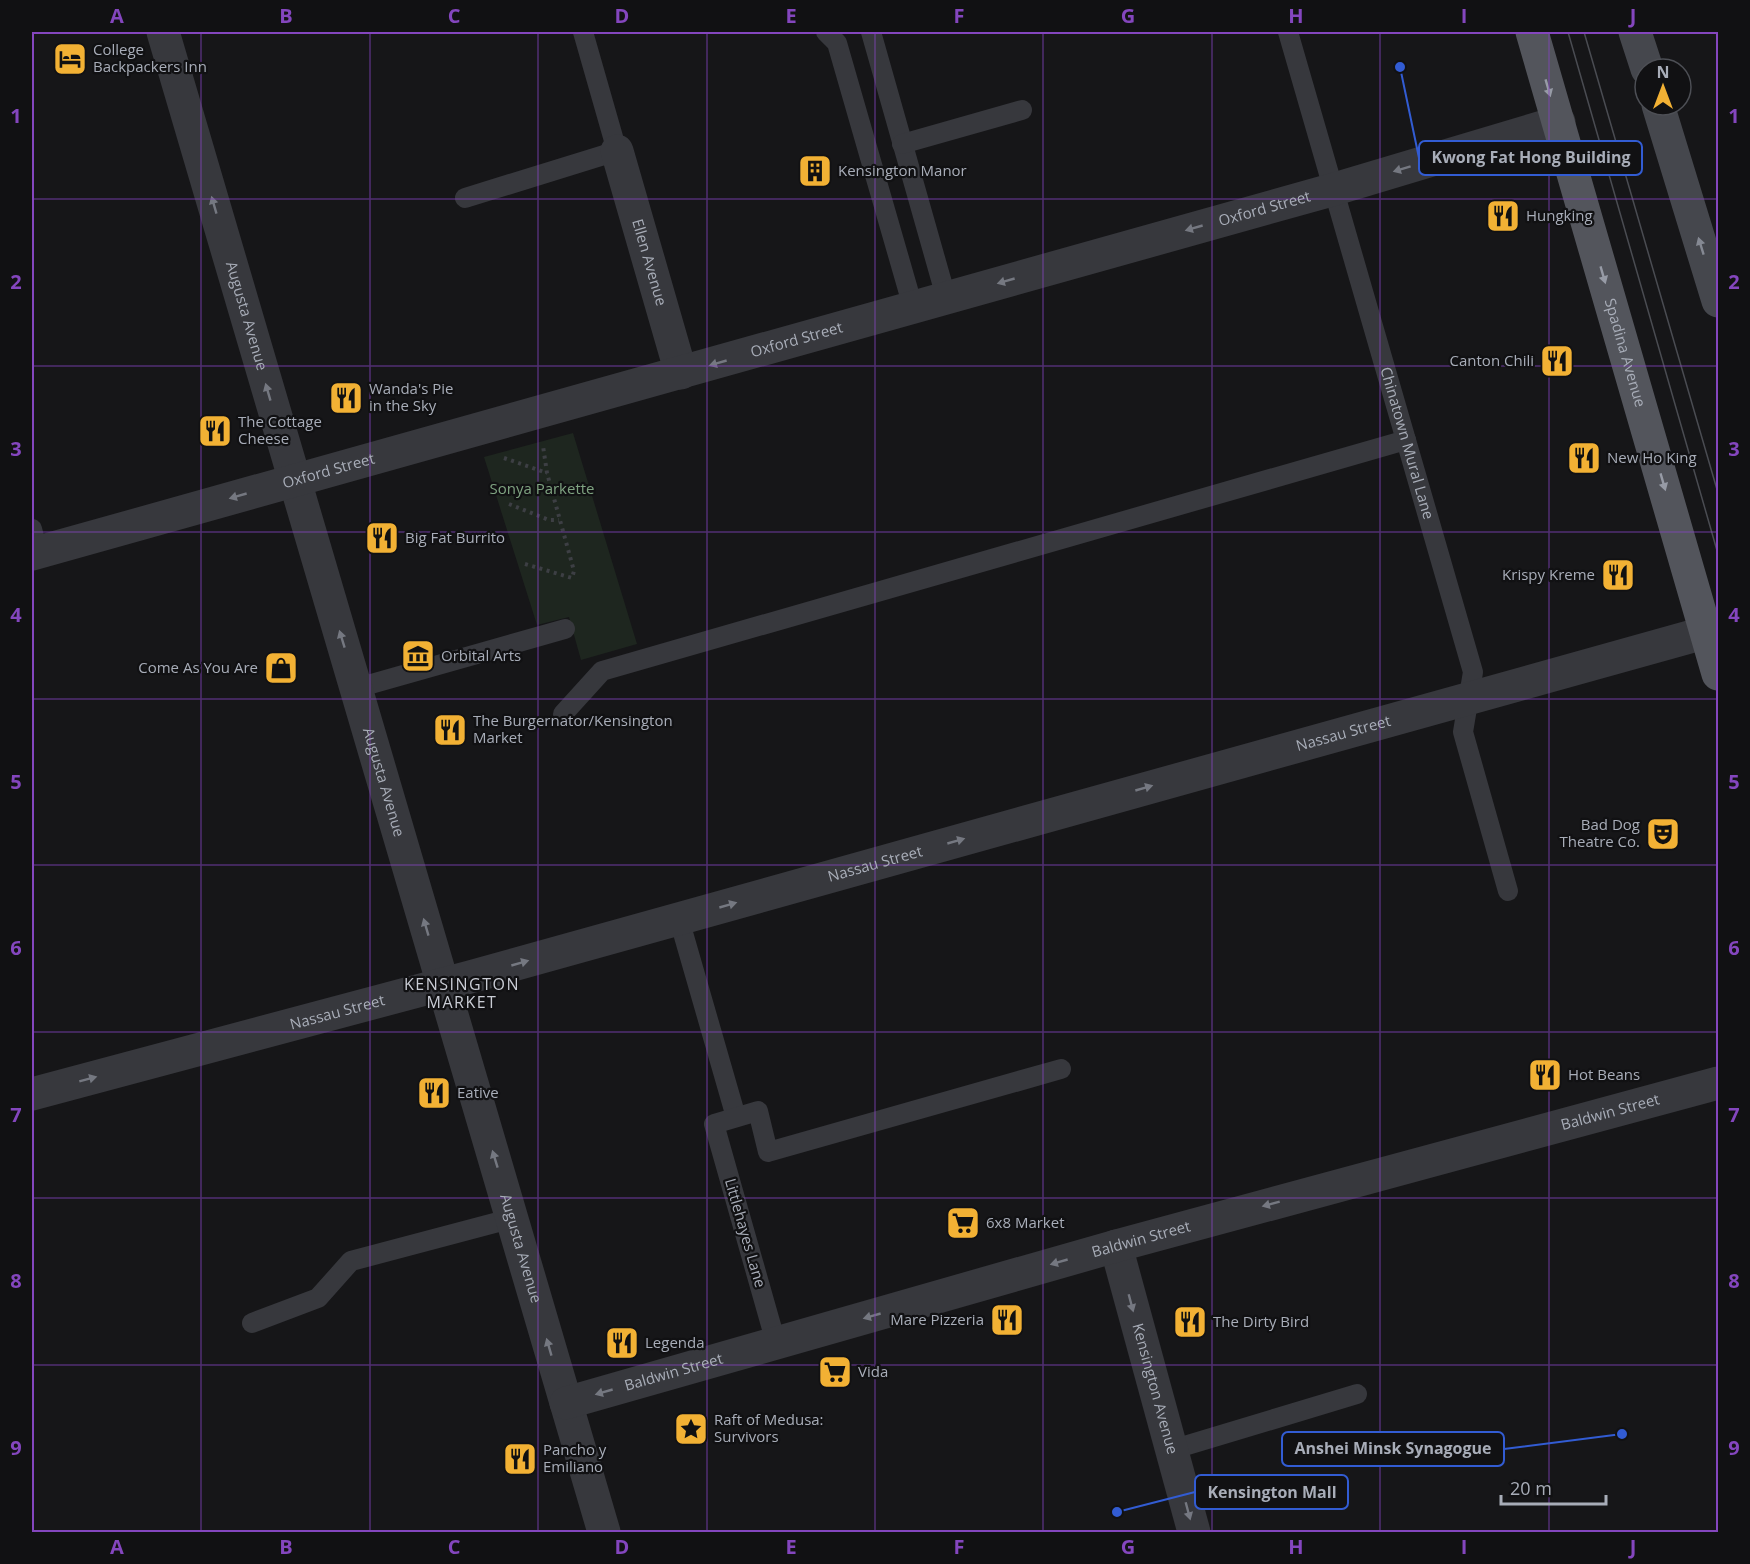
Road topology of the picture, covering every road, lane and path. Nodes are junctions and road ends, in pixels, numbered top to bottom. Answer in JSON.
{"nodes":[{"id":1,"x":163,"y":32,"type":"edge"},
{"id":2,"x":584,"y":32,"type":"edge"},
{"id":3,"x":826,"y":32,"type":"edge"},
{"id":4,"x":871,"y":32,"type":"edge"},
{"id":5,"x":1288,"y":32,"type":"edge"},
{"id":6,"x":1532,"y":32,"type":"edge"},
{"id":7,"x":1635,"y":32,"type":"edge"},
{"id":8,"x":1643,"y":57,"type":"edge"},
{"id":9,"x":1022,"y":110,"type":"dead end"},
{"id":10,"x":1662,"y":117,"type":"edge"},
{"id":11,"x":1559,"y":122,"type":"junction"},
{"id":12,"x":902,"y":144,"type":"junction"},
{"id":13,"x":617,"y":151,"type":"junction"},
{"id":14,"x":1335,"y":189,"type":"junction"},
{"id":15,"x":465,"y":198,"type":"dead end"},
{"id":16,"x":946,"y":297,"type":"junction"},
{"id":17,"x":1719,"y":301,"type":"edge"},
{"id":18,"x":913,"y":307,"type":"junction"},
{"id":19,"x":681,"y":374,"type":"junction"},
{"id":20,"x":542,"y":436,"type":"dead end"},
{"id":21,"x":1406,"y":440,"type":"junction"},
{"id":22,"x":497,"y":456,"type":"dead end"},
{"id":23,"x":547,"y":473,"type":"junction"},
{"id":24,"x":294,"y":480,"type":"junction"},
{"id":25,"x":509,"y":504,"type":"dead end"},
{"id":26,"x":559,"y":520,"type":"junction"},
{"id":27,"x":34,"y":545,"type":"edge"},
{"id":28,"x":525,"y":564,"type":"dead end"},
{"id":29,"x":565,"y":629,"type":"dead end"},
{"id":30,"x":1712,"y":630,"type":"edge"},
{"id":31,"x":1719,"y":674,"type":"edge"},
{"id":32,"x":357,"y":688,"type":"junction"},
{"id":33,"x":1469,"y":696,"type":"junction"},
{"id":34,"x":563,"y":714,"type":"dead end"},
{"id":35,"x":1508,"y":891,"type":"dead end"},
{"id":36,"x":679,"y":919,"type":"junction"},
{"id":37,"x":443,"y":984,"type":"junction"},
{"id":38,"x":1061,"y":1069,"type":"dead end"},
{"id":39,"x":1719,"y":1083,"type":"edge"},
{"id":40,"x":32,"y":1094,"type":"edge"},
{"id":41,"x":736,"y":1118,"type":"junction"},
{"id":42,"x":513,"y":1218,"type":"junction"},
{"id":43,"x":1116,"y":1246,"type":"junction"},
{"id":44,"x":252,"y":1323,"type":"dead end"},
{"id":45,"x":776,"y":1343,"type":"junction"},
{"id":46,"x":1357,"y":1394,"type":"dead end"},
{"id":47,"x":566,"y":1403,"type":"junction"},
{"id":48,"x":1171,"y":1450,"type":"junction"},
{"id":49,"x":604,"y":1533,"type":"edge"},
{"id":50,"x":1194,"y":1533,"type":"edge"}],
"edges":[{"from":24,"to":1,"type":"street","name":"Augusta Avenue","one_way":true},
{"from":2,"to":13,"type":"lane"},
{"from":3,"to":18,"type":"lane"},
{"from":4,"to":12,"type":"lane"},
{"from":5,"to":14,"type":"lane","name":"Chinatown Mural Lane"},
{"from":6,"to":11,"type":"main road","name":"Spadina Avenue","one_way":true},
{"from":7,"to":8,"type":"main road"},
{"from":9,"to":12,"type":"lane"},
{"from":17,"to":10,"type":"main road","one_way":true},
{"from":11,"to":14,"type":"street","name":"Oxford Street","one_way":true},
{"from":11,"to":30,"type":"main road","name":"Spadina Avenue","one_way":true},
{"from":12,"to":16,"type":"lane"},
{"from":13,"to":15,"type":"lane"},
{"from":13,"to":19,"type":"street","name":"Ellen Avenue"},
{"from":14,"to":16,"type":"street","name":"Oxford Street","one_way":true},
{"from":14,"to":21,"type":"lane","name":"Chinatown Mural Lane"},
{"from":16,"to":18,"type":"street","name":"Oxford Street"},
{"from":18,"to":19,"type":"street","name":"Oxford Street","one_way":true},
{"from":19,"to":24,"type":"street","name":"Oxford Street"},
{"from":20,"to":23,"type":"path"},
{"from":21,"to":33,"type":"lane","name":"Chinatown Mural Lane"},
{"from":21,"to":34,"type":"lane"},
{"from":22,"to":23,"type":"path"},
{"from":23,"to":26,"type":"path"},
{"from":24,"to":27,"type":"street","name":"Oxford Street","one_way":true},
{"from":32,"to":24,"type":"street","name":"Augusta Avenue","one_way":true},
{"from":25,"to":26,"type":"path"},
{"from":26,"to":28,"type":"path"},
{"from":29,"to":32,"type":"lane"},
{"from":30,"to":31,"type":"main road","name":"Spadina Avenue"},
{"from":30,"to":33,"type":"street","name":"Nassau Street"},
{"from":37,"to":32,"type":"street","name":"Augusta Avenue","one_way":true},
{"from":33,"to":35,"type":"lane","name":"Chinatown Mural Lane"},
{"from":36,"to":33,"type":"street","name":"Nassau Street","one_way":true},
{"from":37,"to":36,"type":"street","name":"Nassau Street","one_way":true},
{"from":36,"to":41,"type":"lane"},
{"from":40,"to":37,"type":"street","name":"Nassau Street","one_way":true},
{"from":42,"to":37,"type":"street","name":"Augusta Avenue","one_way":true},
{"from":38,"to":41,"type":"lane"},
{"from":39,"to":43,"type":"street","name":"Baldwin Street","one_way":true},
{"from":41,"to":45,"type":"lane","name":"Littlehayes Lane"},
{"from":42,"to":44,"type":"lane"},
{"from":47,"to":42,"type":"street","name":"Augusta Avenue","one_way":true},
{"from":43,"to":45,"type":"street","name":"Baldwin Street","one_way":true},
{"from":43,"to":48,"type":"street","name":"Kensington Avenue","one_way":true},
{"from":45,"to":47,"type":"street","name":"Baldwin Street","one_way":true},
{"from":46,"to":48,"type":"lane"},
{"from":47,"to":49,"type":"street","name":"Augusta Avenue"},
{"from":48,"to":50,"type":"street","name":"Kensington Avenue","one_way":true}]}
